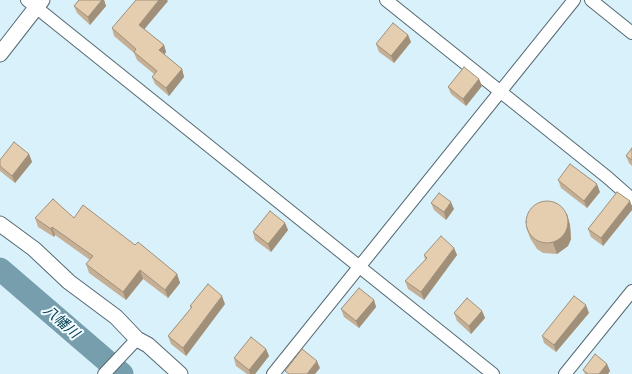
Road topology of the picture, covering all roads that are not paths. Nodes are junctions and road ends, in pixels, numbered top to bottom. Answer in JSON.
{"nodes":[{"id":1,"x":386,"y":0,"type":"edge"},
{"id":2,"x":574,"y":0,"type":"edge"},
{"id":3,"x":591,"y":0,"type":"edge"},
{"id":4,"x":35,"y":2,"type":"edge"},
{"id":5,"x":632,"y":33,"type":"edge"},
{"id":6,"x":0,"y":54,"type":"edge"},
{"id":7,"x":501,"y":92,"type":"junction"},
{"id":8,"x":632,"y":199,"type":"edge"},
{"id":9,"x":0,"y":224,"type":"edge"},
{"id":10,"x":359,"y":267,"type":"junction"},
{"id":11,"x":632,"y":292,"type":"edge"},
{"id":12,"x":137,"y":339,"type":"junction"},
{"id":13,"x":104,"y":374,"type":"edge"},
{"id":14,"x":180,"y":374,"type":"edge"},
{"id":15,"x":273,"y":374,"type":"edge"},
{"id":16,"x":493,"y":374,"type":"edge"},
{"id":17,"x":564,"y":374,"type":"edge"}],
"edges":[{"from":1,"to":7,"type":"street"},
{"from":2,"to":7,"type":"street"},
{"from":3,"to":5,"type":"street"},
{"from":4,"to":6,"type":"street"},
{"from":4,"to":10,"type":"street"},
{"from":7,"to":8,"type":"street"},
{"from":7,"to":10,"type":"street"},
{"from":9,"to":12,"type":"street"},
{"from":10,"to":15,"type":"street"},
{"from":10,"to":16,"type":"street"},
{"from":11,"to":17,"type":"street"},
{"from":12,"to":13,"type":"street"},
{"from":12,"to":14,"type":"street"}]}
